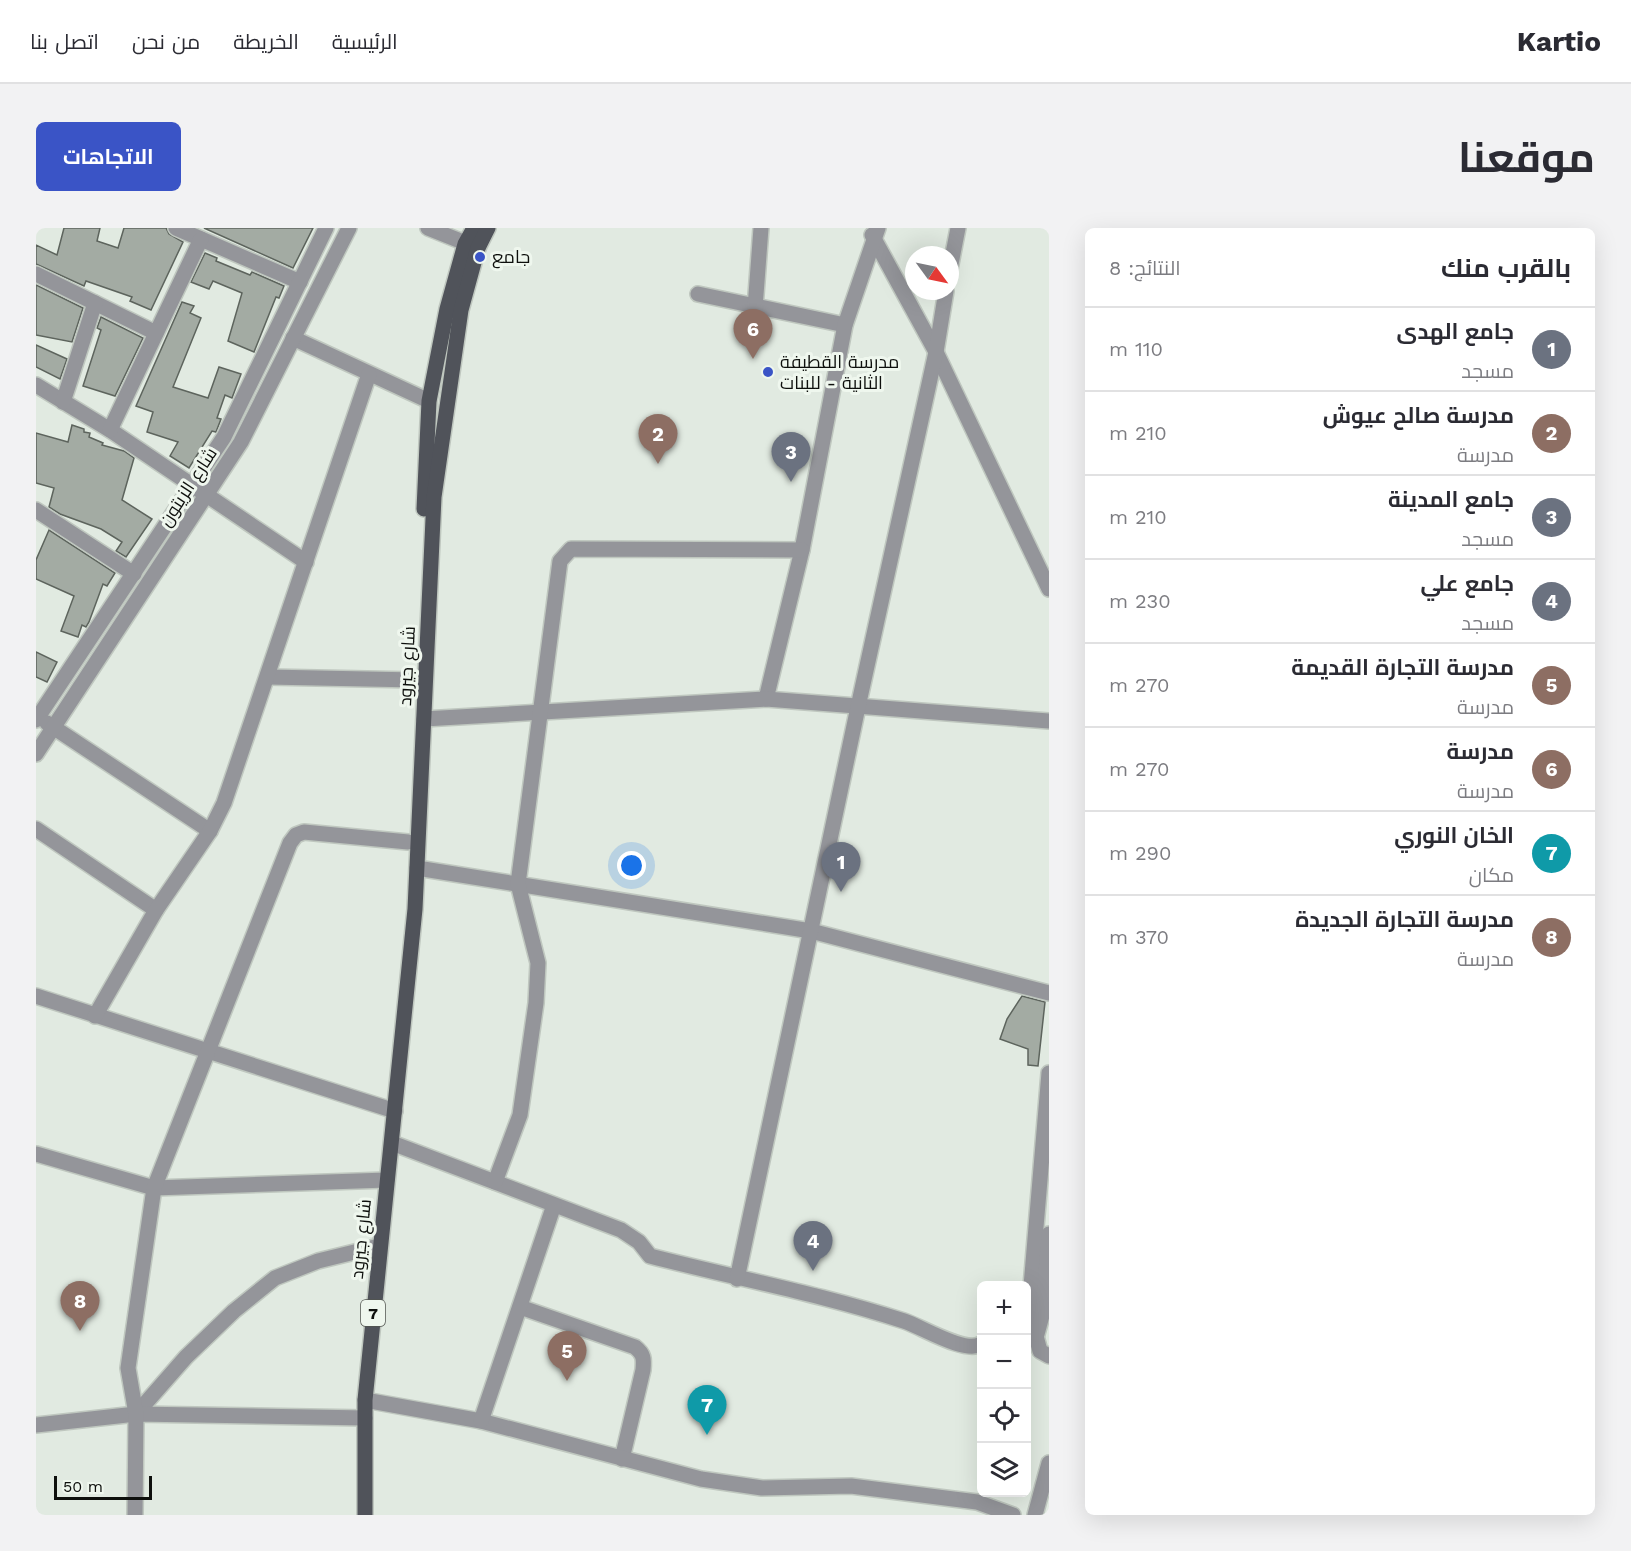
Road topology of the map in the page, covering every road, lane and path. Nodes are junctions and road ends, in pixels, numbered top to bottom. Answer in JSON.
{"nodes":[{"id":1,"x":176,"y":228,"type":"edge"},
{"id":2,"x":326,"y":228,"type":"edge"},
{"id":3,"x":349,"y":228,"type":"edge"},
{"id":4,"x":428,"y":228,"type":"edge"},
{"id":5,"x":760,"y":228,"type":"edge"},
{"id":6,"x":958,"y":228,"type":"edge"},
{"id":7,"x":480,"y":229,"type":"edge"},
{"id":8,"x":874,"y":232,"type":"edge"},
{"id":9,"x":201,"y":239,"type":"junction"},
{"id":10,"x":472,"y":246,"type":"junction"},
{"id":11,"x":954,"y":246,"type":"edge"},
{"id":12,"x":36,"y":274,"type":"edge"},
{"id":13,"x":300,"y":282,"type":"junction"},
{"id":14,"x":698,"y":294,"type":"dead end"},
{"id":15,"x":945,"y":300,"type":"edge"},
{"id":16,"x":95,"y":303,"type":"junction"},
{"id":17,"x":755,"y":308,"type":"junction"},
{"id":18,"x":845,"y":325,"type":"junction"},
{"id":19,"x":156,"y":333,"type":"junction"},
{"id":20,"x":293,"y":338,"type":"junction"},
{"id":21,"x":936,"y":352,"type":"junction"},
{"id":22,"x":369,"y":374,"type":"junction"},
{"id":23,"x":36,"y":385,"type":"edge"},
{"id":24,"x":429,"y":401,"type":"junction"},
{"id":25,"x":63,"y":402,"type":"junction"},
{"id":26,"x":110,"y":430,"type":"junction"},
{"id":27,"x":191,"y":486,"type":"junction"},
{"id":28,"x":206,"y":496,"type":"junction"},
{"id":29,"x":37,"y":514,"type":"edge"},
{"id":30,"x":801,"y":550,"type":"junction"},
{"id":31,"x":306,"y":562,"type":"junction"},
{"id":32,"x":134,"y":574,"type":"junction"},
{"id":33,"x":1049,"y":590,"type":"edge"},
{"id":34,"x":268,"y":677,"type":"junction"},
{"id":35,"x":416,"y":681,"type":"junction"},
{"id":36,"x":766,"y":699,"type":"junction"},
{"id":37,"x":858,"y":706,"type":"junction"},
{"id":38,"x":542,"y":711,"type":"junction"},
{"id":39,"x":36,"y":719,"type":"edge"},
{"id":40,"x":424,"y":719,"type":"junction"},
{"id":41,"x":1049,"y":721,"type":"edge"},
{"id":42,"x":54,"y":726,"type":"junction"},
{"id":43,"x":36,"y":754,"type":"edge"},
{"id":44,"x":36,"y":829,"type":"edge"},
{"id":45,"x":210,"y":831,"type":"junction"},
{"id":46,"x":408,"y":842,"type":"junction"},
{"id":47,"x":417,"y":868,"type":"junction"},
{"id":48,"x":518,"y":884,"type":"junction"},
{"id":49,"x":156,"y":910,"type":"junction"},
{"id":50,"x":810,"y":931,"type":"junction"},
{"id":51,"x":1049,"y":993,"type":"edge"},
{"id":52,"x":36,"y":996,"type":"edge"},
{"id":53,"x":95,"y":1016,"type":"junction"},
{"id":54,"x":208,"y":1051,"type":"junction"},
{"id":55,"x":1049,"y":1073,"type":"edge"},
{"id":56,"x":395,"y":1111,"type":"junction"},
{"id":57,"x":392,"y":1143,"type":"junction"},
{"id":58,"x":36,"y":1154,"type":"edge"},
{"id":59,"x":387,"y":1180,"type":"junction"},
{"id":60,"x":495,"y":1182,"type":"junction"},
{"id":61,"x":154,"y":1188,"type":"junction"},
{"id":62,"x":554,"y":1205,"type":"junction"},
{"id":63,"x":1049,"y":1234,"type":"edge"},
{"id":64,"x":379,"y":1246,"type":"junction"},
{"id":65,"x":737,"y":1279,"type":"junction"},
{"id":66,"x":520,"y":1307,"type":"junction"},
{"id":67,"x":977,"y":1346,"type":"edge"},
{"id":68,"x":1040,"y":1348,"type":"edge"},
{"id":69,"x":365,"y":1400,"type":"junction"},
{"id":70,"x":136,"y":1414,"type":"junction"},
{"id":71,"x":365,"y":1418,"type":"junction"},
{"id":72,"x":482,"y":1421,"type":"junction"},
{"id":73,"x":36,"y":1425,"type":"edge"},
{"id":74,"x":622,"y":1459,"type":"junction"},
{"id":75,"x":1049,"y":1463,"type":"edge"},
{"id":76,"x":135,"y":1515,"type":"edge"},
{"id":77,"x":365,"y":1515,"type":"edge"},
{"id":78,"x":1013,"y":1515,"type":"edge"},
{"id":79,"x":1035,"y":1515,"type":"edge"}],
"edges":[{"from":1,"to":9,"type":"street"},
{"from":2,"to":13,"type":"street","name":"شارع الزيتون"},
{"from":3,"to":20,"type":"street","name":"شارع الزيتون"},
{"from":4,"to":10,"type":"street"},
{"from":5,"to":17,"type":"street"},
{"from":6,"to":11,"type":"street"},
{"from":7,"to":10,"type":"main road","name":"شارع جيرود"},
{"from":8,"to":18,"type":"street"},
{"from":8,"to":21,"type":"street"},
{"from":9,"to":13,"type":"street"},
{"from":9,"to":19,"type":"street"},
{"from":10,"to":24,"type":"main road","name":"شارع جيرود"},
{"from":10,"to":40,"type":"main road","name":"شارع جيرود"},
{"from":12,"to":16,"type":"street"},
{"from":13,"to":27,"type":"street","name":"شارع الزيتون"},
{"from":14,"to":17,"type":"street"},
{"from":15,"to":21,"type":"street"},
{"from":16,"to":19,"type":"street"},
{"from":16,"to":25,"type":"street"},
{"from":17,"to":18,"type":"street"},
{"from":18,"to":30,"type":"street"},
{"from":19,"to":26,"type":"street"},
{"from":20,"to":22,"type":"street"},
{"from":20,"to":28,"type":"street","name":"شارع الزيتون"},
{"from":21,"to":33,"type":"street"},
{"from":21,"to":37,"type":"street"},
{"from":22,"to":24,"type":"street"},
{"from":22,"to":31,"type":"street"},
{"from":23,"to":25,"type":"street"},
{"from":24,"to":35,"type":"main road","name":"شارع جيرود"},
{"from":25,"to":26,"type":"street"},
{"from":26,"to":27,"type":"street"},
{"from":27,"to":28,"type":"street"},
{"from":27,"to":32,"type":"street","name":"شارع الزيتون"},
{"from":28,"to":31,"type":"street"},
{"from":28,"to":42,"type":"street","name":"شارع الزيتون"},
{"from":29,"to":32,"type":"street"},
{"from":30,"to":36,"type":"street"},
{"from":30,"to":38,"type":"street"},
{"from":31,"to":34,"type":"street"},
{"from":32,"to":39,"type":"street","name":"شارع الزيتون"},
{"from":34,"to":35,"type":"street"},
{"from":34,"to":45,"type":"street"},
{"from":35,"to":46,"type":"main road","name":"شارع جيرود"},
{"from":36,"to":37,"type":"street"},
{"from":36,"to":38,"type":"street"},
{"from":37,"to":41,"type":"street"},
{"from":37,"to":50,"type":"street"},
{"from":38,"to":40,"type":"street"},
{"from":38,"to":48,"type":"street"},
{"from":39,"to":42,"type":"street"},
{"from":40,"to":47,"type":"main road","name":"شارع جيرود"},
{"from":42,"to":43,"type":"street","name":"شارع الزيتون"},
{"from":42,"to":45,"type":"street"},
{"from":44,"to":49,"type":"street"},
{"from":45,"to":49,"type":"street"},
{"from":46,"to":54,"type":"street"},
{"from":46,"to":56,"type":"main road","name":"شارع جيرود"},
{"from":47,"to":48,"type":"street"},
{"from":47,"to":56,"type":"main road","name":"شارع جيرود"},
{"from":48,"to":50,"type":"street"},
{"from":48,"to":60,"type":"street"},
{"from":49,"to":53,"type":"street"},
{"from":50,"to":51,"type":"street"},
{"from":50,"to":65,"type":"street"},
{"from":52,"to":53,"type":"street"},
{"from":53,"to":54,"type":"street"},
{"from":54,"to":56,"type":"street"},
{"from":54,"to":61,"type":"street"},
{"from":55,"to":68,"type":"street"},
{"from":56,"to":57,"type":"main road","name":"شارع جيرود","number":"7"},
{"from":57,"to":59,"type":"main road","name":"شارع جيرود","number":"7"},
{"from":57,"to":60,"type":"street"},
{"from":58,"to":61,"type":"street"},
{"from":59,"to":61,"type":"street"},
{"from":59,"to":64,"type":"main road","name":"شارع جيرود","number":"7"},
{"from":60,"to":62,"type":"street"},
{"from":61,"to":70,"type":"street"},
{"from":62,"to":65,"type":"street"},
{"from":62,"to":66,"type":"street"},
{"from":63,"to":68,"type":"street"},
{"from":64,"to":69,"type":"main road","name":"شارع جيرود","number":"7"},
{"from":64,"to":70,"type":"street"},
{"from":65,"to":67,"type":"street"},
{"from":66,"to":72,"type":"street"},
{"from":66,"to":74,"type":"street"},
{"from":69,"to":71,"type":"main road","name":"شارع جيرود","number":"7"},
{"from":69,"to":72,"type":"street"},
{"from":70,"to":71,"type":"street"},
{"from":70,"to":73,"type":"street"},
{"from":70,"to":76,"type":"street"},
{"from":71,"to":77,"type":"main road","name":"شارع جيرود","number":"7"},
{"from":72,"to":74,"type":"street"},
{"from":74,"to":78,"type":"street"},
{"from":75,"to":79,"type":"street"}]}
